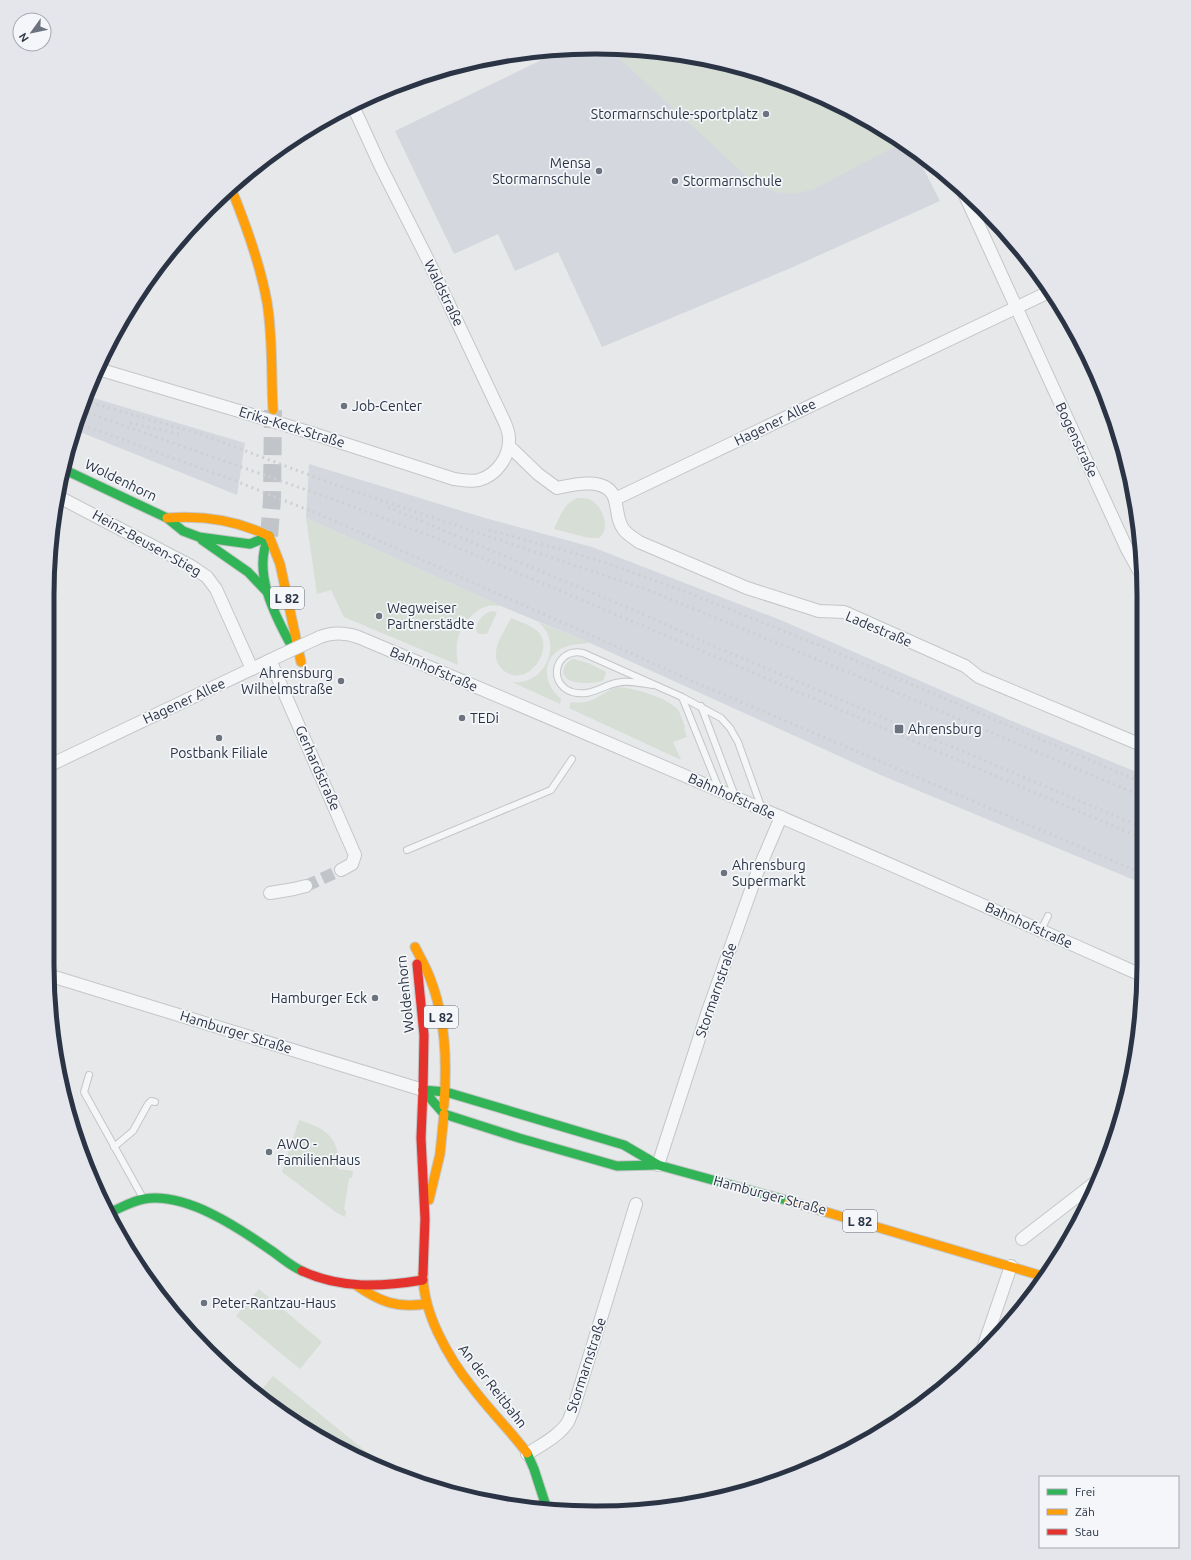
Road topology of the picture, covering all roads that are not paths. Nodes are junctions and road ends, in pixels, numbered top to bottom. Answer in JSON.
{"nodes":[{"id":1,"x":355,"y":111,"type":"edge"},
{"id":2,"x":233,"y":193,"type":"edge"},
{"id":3,"x":969,"y":204,"type":"edge"},
{"id":4,"x":1045,"y":293,"type":"edge"},
{"id":5,"x":1016,"y":307,"type":"junction"},
{"id":6,"x":103,"y":371,"type":"edge"},
{"id":7,"x":272,"y":410,"type":"tunnel mouth"},
{"id":8,"x":509,"y":446,"type":"junction"},
{"id":9,"x":68,"y":471,"type":"edge"},
{"id":10,"x":63,"y":499,"type":"edge"},
{"id":11,"x":615,"y":499,"type":"junction"},
{"id":12,"x":167,"y":518,"type":"junction"},
{"id":13,"x":269,"y":536,"type":"junction"},
{"id":14,"x":199,"y":537,"type":"junction"},
{"id":15,"x":1136,"y":566,"type":"edge"},
{"id":16,"x":268,"y":593,"type":"junction"},
{"id":17,"x":320,"y":637,"type":"joint"},
{"id":18,"x":276,"y":658,"type":"junction"},
{"id":19,"x":252,"y":669,"type":"junction"},
{"id":20,"x":652,"y":684,"type":"junction"},
{"id":21,"x":682,"y":697,"type":"junction"},
{"id":22,"x":701,"y":706,"type":"junction"},
{"id":23,"x":1137,"y":743,"type":"edge"},
{"id":24,"x":572,"y":759,"type":"dead end"},
{"id":25,"x":54,"y":763,"type":"edge"},
{"id":26,"x":720,"y":790,"type":"junction"},
{"id":27,"x":736,"y":797,"type":"junction"},
{"id":28,"x":762,"y":809,"type":"junction"},
{"id":29,"x":780,"y":817,"type":"junction"},
{"id":30,"x":407,"y":850,"type":"dead end"},
{"id":31,"x":341,"y":870,"type":"tunnel mouth"},
{"id":32,"x":306,"y":886,"type":"tunnel mouth"},
{"id":33,"x":270,"y":893,"type":"dead end"},
{"id":34,"x":1048,"y":916,"type":"dead end"},
{"id":35,"x":1041,"y":930,"type":"junction"},
{"id":36,"x":1137,"y":973,"type":"edge"},
{"id":37,"x":54,"y":977,"type":"edge"},
{"id":38,"x":89,"y":1075,"type":"dead end"},
{"id":39,"x":423,"y":1090,"type":"junction"},
{"id":40,"x":446,"y":1092,"type":"junction"},
{"id":41,"x":155,"y":1102,"type":"dead end"},
{"id":42,"x":444,"y":1114,"type":"junction"},
{"id":43,"x":114,"y":1147,"type":"junction"},
{"id":44,"x":658,"y":1165,"type":"junction"},
{"id":45,"x":1089,"y":1187,"type":"edge"},
{"id":46,"x":143,"y":1199,"type":"junction"},
{"id":47,"x":636,"y":1204,"type":"dead end"},
{"id":48,"x":114,"y":1211,"type":"edge"},
{"id":49,"x":425,"y":1218,"type":"junction"},
{"id":50,"x":1022,"y":1239,"type":"dead end"},
{"id":51,"x":1011,"y":1266,"type":"junction"},
{"id":52,"x":1039,"y":1275,"type":"edge"},
{"id":53,"x":423,"y":1280,"type":"junction"},
{"id":54,"x":356,"y":1285,"type":"junction"},
{"id":55,"x":426,"y":1304,"type":"junction"},
{"id":56,"x":986,"y":1339,"type":"edge"},
{"id":57,"x":527,"y":1454,"type":"junction"},
{"id":58,"x":545,"y":1503,"type":"edge"}],
"edges":[{"from":1,"to":8,"type":"street","name":"Waldstraße"},
{"from":2,"to":7,"type":"main road"},
{"from":3,"to":5,"type":"street","name":"Bogenstraße"},
{"from":4,"to":5,"type":"street","name":"Hagener Allee"},
{"from":5,"to":11,"type":"street","name":"Hagener Allee"},
{"from":5,"to":15,"type":"street","name":"Bogenstraße"},
{"from":6,"to":8,"type":"street","name":"Erika-Keck-Straße","bridge":true},
{"from":8,"to":11,"type":"street"},
{"from":9,"to":12,"type":"main road","name":"Woldenhorn","number":"L 82"},
{"from":10,"to":19,"type":"street","name":"Heinz-Beusen-Stieg"},
{"from":11,"to":23,"type":"street","name":"Ladestraße"},
{"from":12,"to":13,"type":"main road","name":"Woldenhorn"},
{"from":12,"to":14,"type":"main road","name":"Woldenhorn","number":"L 82"},
{"from":13,"to":14,"type":"main road","name":"Woldenhorn","number":"L 82"},
{"from":13,"to":16,"type":"main road","name":"Woldenhorn","number":"L 82"},
{"from":13,"to":16,"type":"main road","name":"Woldenhorn","number":"L 82"},
{"from":14,"to":16,"type":"main road","name":"Woldenhorn","number":"L 82"},
{"from":17,"to":18,"type":"street","name":"Hagener Allee","bridge":true},
{"from":17,"to":26,"type":"street","name":"Bahnhofstraße"},
{"from":18,"to":19,"type":"street","name":"Hagener Allee"},
{"from":18,"to":31,"type":"street","name":"Gerhardstraße"},
{"from":19,"to":25,"type":"street","name":"Hagener Allee"},
{"from":20,"to":20,"type":"lane"},
{"from":20,"to":21,"type":"lane"},
{"from":21,"to":22,"type":"lane"},
{"from":21,"to":26,"type":"lane"},
{"from":22,"to":27,"type":"lane"},
{"from":22,"to":28,"type":"lane"},
{"from":24,"to":30,"type":"lane"},
{"from":26,"to":27,"type":"street","name":"Bahnhofstraße"},
{"from":27,"to":28,"type":"street","name":"Bahnhofstraße"},
{"from":28,"to":29,"type":"street","name":"Bahnhofstraße"},
{"from":29,"to":35,"type":"street","name":"Bahnhofstraße"},
{"from":29,"to":44,"type":"street","name":"Stormarnstraße"},
{"from":32,"to":33,"type":"street"},
{"from":34,"to":35,"type":"lane"},
{"from":35,"to":36,"type":"street","name":"Bahnhofstraße"},
{"from":37,"to":39,"type":"street","name":"Hamburger Straße"},
{"from":38,"to":43,"type":"lane"},
{"from":39,"to":40,"type":"main road","name":"Hamburger Straße","number":"L 82"},
{"from":39,"to":40,"type":"main road","name":"Woldenhorn","number":"L 82"},
{"from":39,"to":42,"type":"main road"},
{"from":39,"to":49,"type":"main road","name":"An der Reitbahn"},
{"from":40,"to":42,"type":"main road","name":"Woldenhorn","number":"L 82"},
{"from":40,"to":44,"type":"main road","name":"Hamburger Straße","number":"L 82"},
{"from":41,"to":43,"type":"lane"},
{"from":42,"to":44,"type":"main road","name":"Hamburger Straße","number":"L 82"},
{"from":42,"to":49,"type":"main road","name":"An der Reitbahn"},
{"from":43,"to":46,"type":"lane"},
{"from":44,"to":51,"type":"main road","name":"Hamburger Straße","number":"L 82"},
{"from":45,"to":50,"type":"street"},
{"from":46,"to":48,"type":"main road"},
{"from":46,"to":54,"type":"main road"},
{"from":47,"to":57,"type":"street","name":"Stormarnstraße"},
{"from":49,"to":53,"type":"main road","name":"An der Reitbahn"},
{"from":51,"to":52,"type":"main road","name":"Hamburger Straße","number":"L 82"},
{"from":51,"to":56,"type":"street"},
{"from":53,"to":54,"type":"main road"},
{"from":53,"to":55,"type":"main road","name":"An der Reitbahn"},
{"from":54,"to":55,"type":"main road"},
{"from":55,"to":57,"type":"main road","name":"An der Reitbahn"},
{"from":57,"to":58,"type":"main road"}]}
